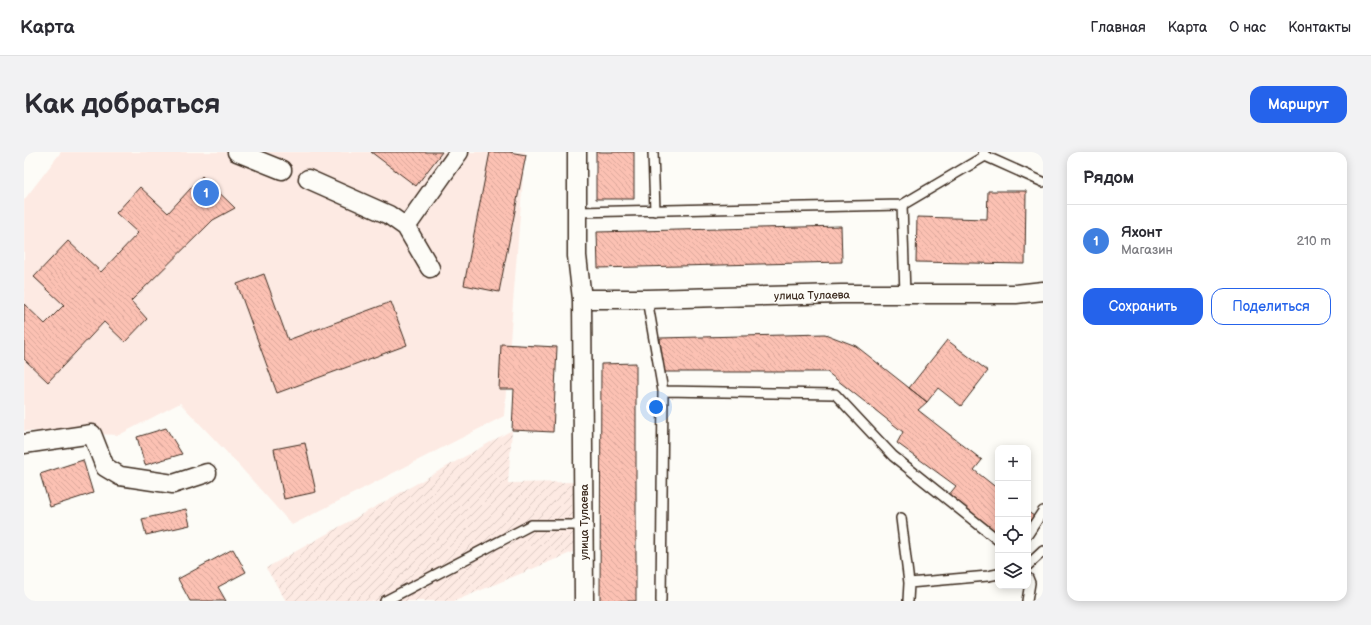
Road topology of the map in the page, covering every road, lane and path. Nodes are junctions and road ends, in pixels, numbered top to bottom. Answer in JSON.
{"nodes":[{"id":1,"x":237,"y":152,"type":"edge"},
{"id":2,"x":459,"y":152,"type":"edge"},
{"id":3,"x":577,"y":152,"type":"edge"},
{"id":4,"x":653,"y":152,"type":"edge"},
{"id":5,"x":984,"y":154,"type":"edge"},
{"id":6,"x":282,"y":170,"type":"dead end"},
{"id":7,"x":308,"y":179,"type":"dead end"},
{"id":8,"x":1043,"y":182,"type":"edge"},
{"id":9,"x":902,"y":205,"type":"junction"},
{"id":10,"x":655,"y":210,"type":"junction"},
{"id":11,"x":577,"y":212,"type":"junction"},
{"id":12,"x":406,"y":227,"type":"junction"},
{"id":13,"x":430,"y":268,"type":"dead end"},
{"id":14,"x":1043,"y":291,"type":"edge"},
{"id":15,"x":905,"y":294,"type":"junction"},
{"id":16,"x":582,"y":299,"type":"junction"},
{"id":17,"x":647,"y":299,"type":"junction"},
{"id":18,"x":663,"y":390,"type":"junction"},
{"id":19,"x":24,"y":444,"type":"edge"},
{"id":20,"x":206,"y":473,"type":"dead end"},
{"id":21,"x":1043,"y":511,"type":"edge"},
{"id":22,"x":901,"y":518,"type":"dead end"},
{"id":23,"x":584,"y":525,"type":"junction"},
{"id":24,"x":1031,"y":529,"type":"edge"},
{"id":25,"x":995,"y":538,"type":"edge"},
{"id":26,"x":1043,"y":551,"type":"edge"},
{"id":27,"x":1031,"y":562,"type":"edge"},
{"id":28,"x":995,"y":575,"type":"edge"},
{"id":29,"x":909,"y":583,"type":"junction"},
{"id":30,"x":1029,"y":589,"type":"edge"},
{"id":31,"x":385,"y":601,"type":"edge"},
{"id":32,"x":584,"y":601,"type":"edge"},
{"id":33,"x":661,"y":601,"type":"edge"},
{"id":34,"x":908,"y":601,"type":"edge"},
{"id":35,"x":1027,"y":601,"type":"edge"}],
"edges":[{"from":1,"to":6,"type":"street"},
{"from":2,"to":12,"type":"street"},
{"from":3,"to":11,"type":"street","name":"улица Тулаева"},
{"from":4,"to":10,"type":"lane"},
{"from":5,"to":8,"type":"lane"},
{"from":5,"to":9,"type":"lane"},
{"from":7,"to":12,"type":"street"},
{"from":9,"to":10,"type":"lane"},
{"from":9,"to":15,"type":"lane"},
{"from":10,"to":11,"type":"lane"},
{"from":11,"to":16,"type":"street","name":"улица Тулаева"},
{"from":12,"to":13,"type":"street"},
{"from":14,"to":15,"type":"street","name":"улица Тулаева"},
{"from":15,"to":17,"type":"street","name":"улица Тулаева"},
{"from":16,"to":17,"type":"street","name":"улица Тулаева"},
{"from":16,"to":23,"type":"street","name":"улица Тулаева"},
{"from":17,"to":18,"type":"lane"},
{"from":18,"to":25,"type":"lane"},
{"from":18,"to":33,"type":"lane"},
{"from":19,"to":20,"type":"street"},
{"from":21,"to":24,"type":"lane"},
{"from":22,"to":29,"type":"lane"},
{"from":23,"to":31,"type":"lane"},
{"from":23,"to":32,"type":"street","name":"улица Тулаева"},
{"from":26,"to":27,"type":"lane"},
{"from":28,"to":29,"type":"lane"},
{"from":29,"to":34,"type":"lane"},
{"from":30,"to":35,"type":"lane"}]}
